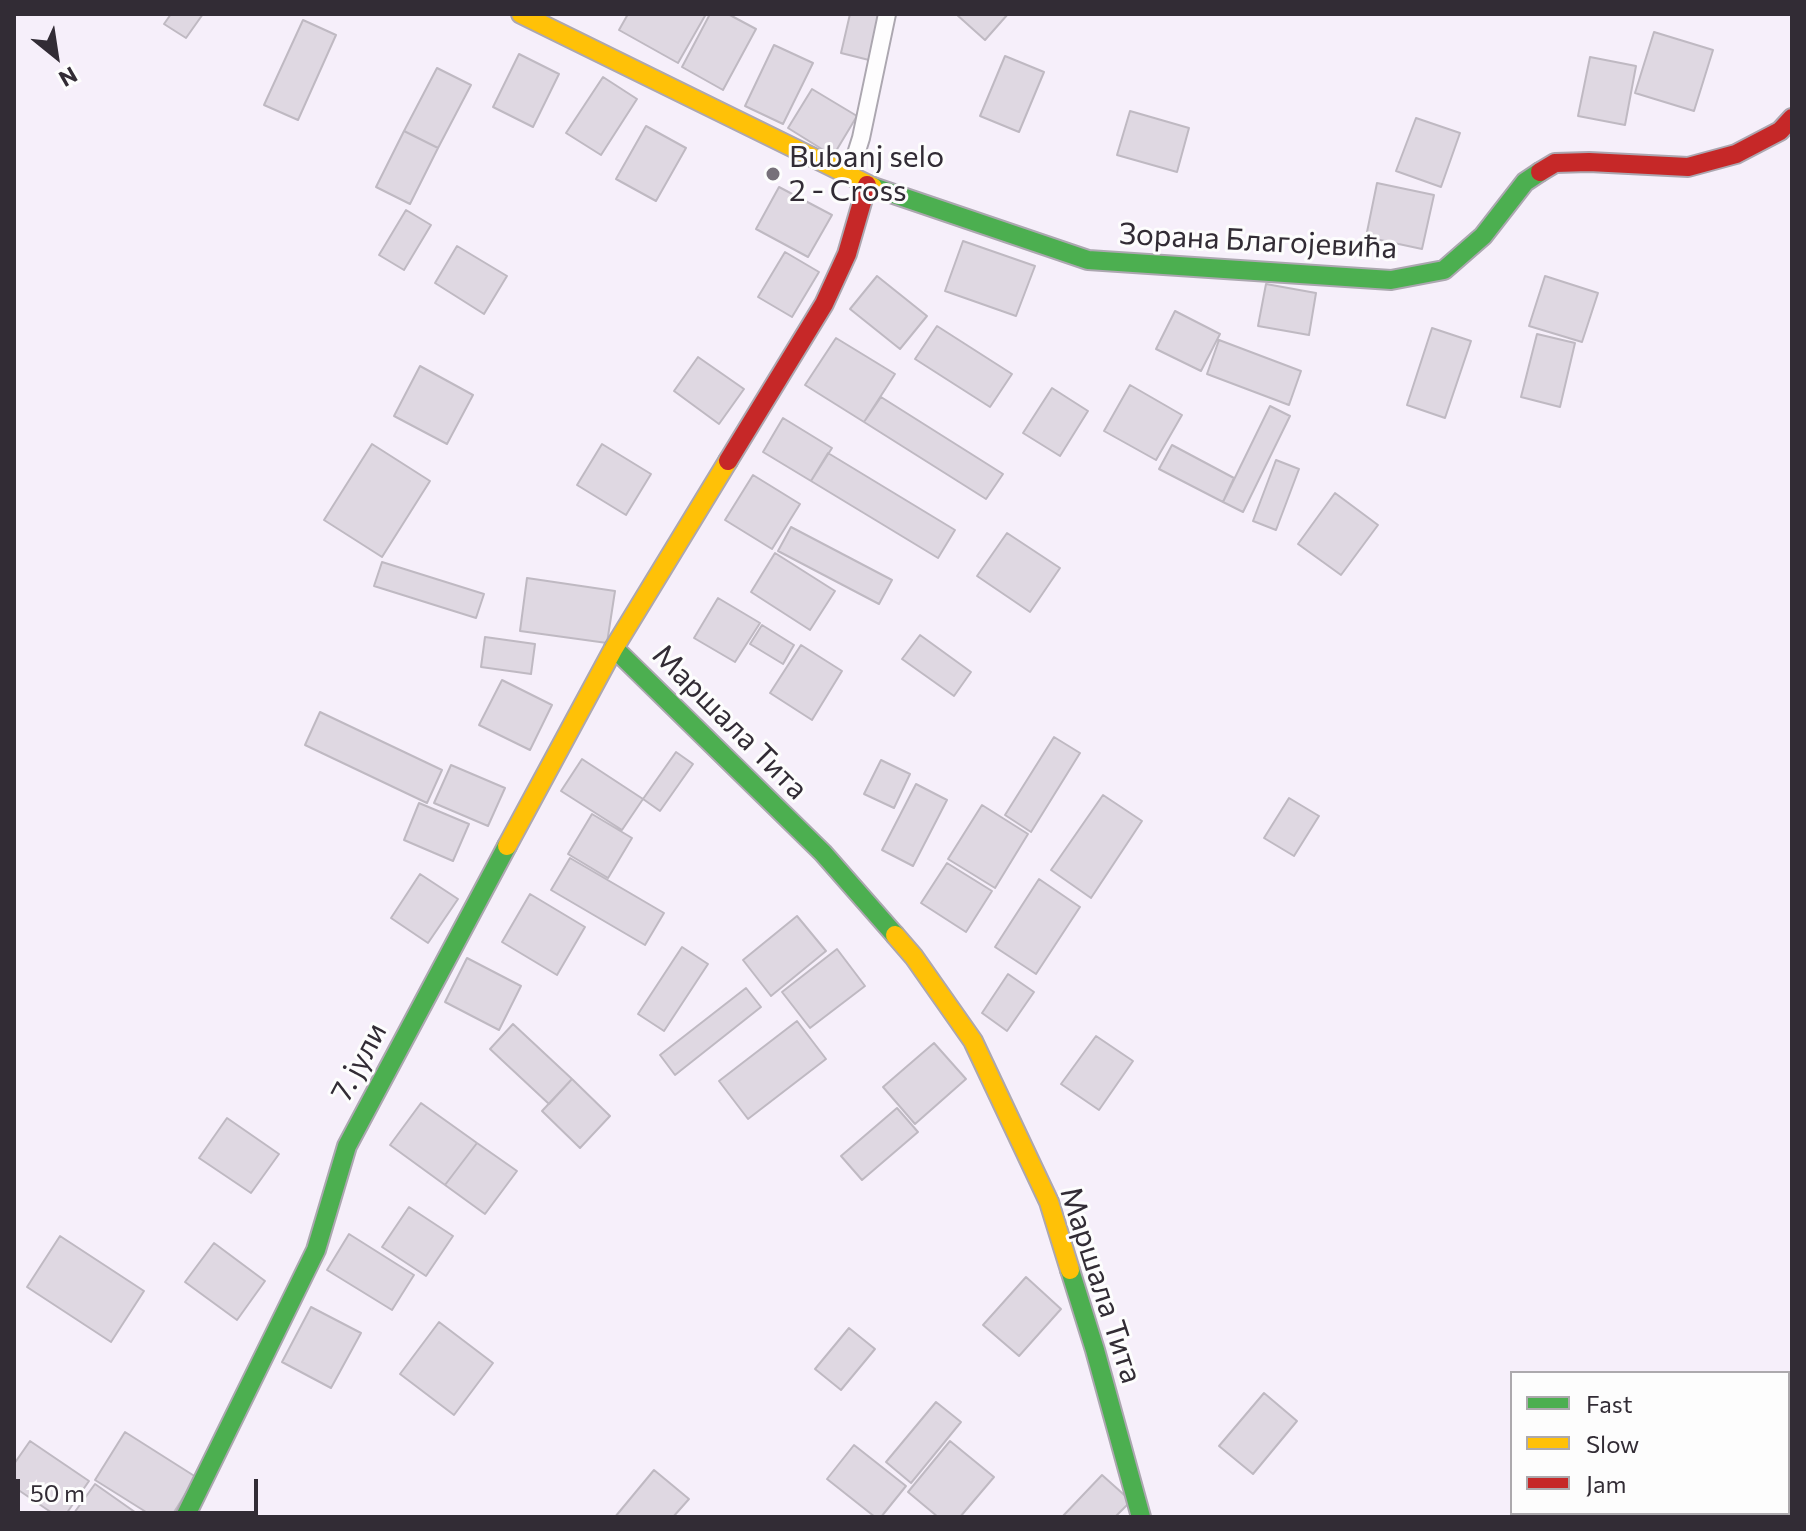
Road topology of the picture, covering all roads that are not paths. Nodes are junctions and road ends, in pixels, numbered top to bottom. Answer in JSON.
{"nodes":[{"id":1,"x":521,"y":14,"type":"edge"},
{"id":2,"x":887,"y":14,"type":"edge"},
{"id":3,"x":1792,"y":118,"type":"edge"},
{"id":4,"x":848,"y":176,"type":"junction"},
{"id":5,"x":867,"y":185,"type":"junction"},
{"id":6,"x":614,"y":648,"type":"junction"},
{"id":7,"x":185,"y":1517,"type":"edge"},
{"id":8,"x":1141,"y":1517,"type":"edge"}],
"edges":[{"from":1,"to":4,"type":"street"},
{"from":2,"to":4,"type":"lane"},
{"from":3,"to":5,"type":"street","name":"Зорана Благојевића"},
{"from":4,"to":5,"type":"street"},
{"from":5,"to":6,"type":"street","name":"Маршала Тита"},
{"from":6,"to":7,"type":"street","name":"7. јули"},
{"from":6,"to":8,"type":"street","name":"Маршала Тита"}]}
